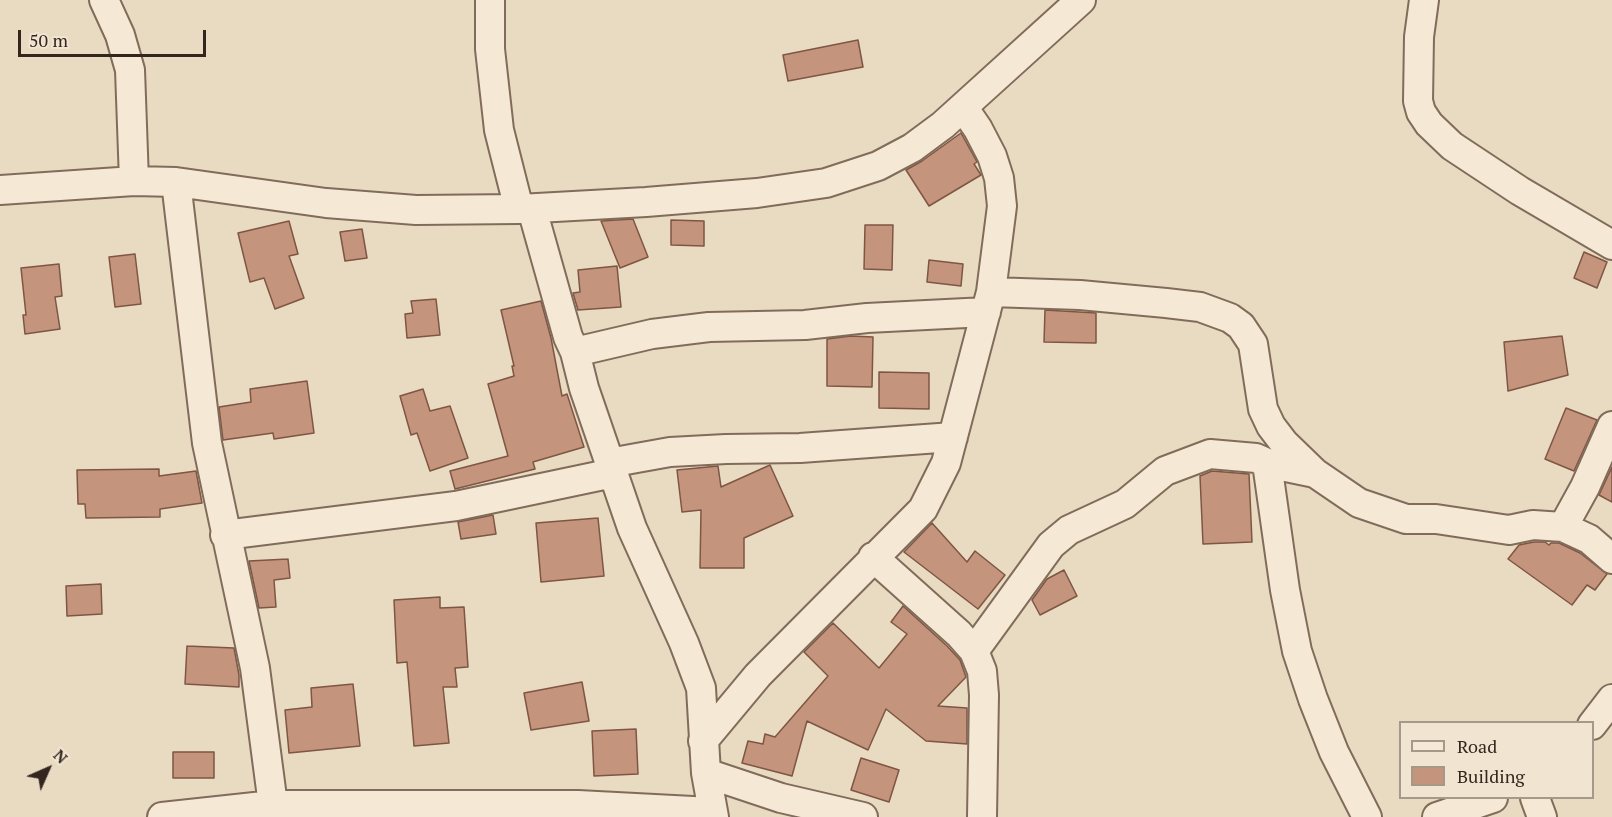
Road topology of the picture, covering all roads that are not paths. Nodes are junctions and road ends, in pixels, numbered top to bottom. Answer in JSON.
{"nodes":[{"id":1,"x":104,"y":0,"type":"edge"},
{"id":2,"x":490,"y":0,"type":"edge"},
{"id":3,"x":1082,"y":0,"type":"edge"},
{"id":4,"x":1424,"y":0,"type":"edge"},
{"id":5,"x":963,"y":107,"type":"junction"},
{"id":6,"x":134,"y":181,"type":"junction"},
{"id":7,"x":176,"y":182,"type":"junction"},
{"id":8,"x":0,"y":190,"type":"edge"},
{"id":9,"x":525,"y":209,"type":"junction"},
{"id":10,"x":1612,"y":245,"type":"edge"},
{"id":11,"x":989,"y":302,"type":"junction"},
{"id":12,"x":575,"y":352,"type":"junction"},
{"id":13,"x":1612,"y":426,"type":"edge"},
{"id":14,"x":953,"y":437,"type":"junction"},
{"id":15,"x":1267,"y":464,"type":"junction"},
{"id":16,"x":611,"y":468,"type":"junction"},
{"id":17,"x":1315,"y":473,"type":"junction"},
{"id":18,"x":1563,"y":527,"type":"junction"},
{"id":19,"x":225,"y":535,"type":"junction"},
{"id":20,"x":873,"y":557,"type":"junction"},
{"id":21,"x":1612,"y":559,"type":"edge"},
{"id":22,"x":974,"y":651,"type":"junction"},
{"id":23,"x":1612,"y":699,"type":"edge"},
{"id":24,"x":1594,"y":724,"type":"edge"},
{"id":25,"x":703,"y":741,"type":"junction"},
{"id":26,"x":706,"y":773,"type":"junction"},
{"id":27,"x":1490,"y":799,"type":"edge"},
{"id":28,"x":1535,"y":799,"type":"edge"},
{"id":29,"x":273,"y":804,"type":"junction"},
{"id":30,"x":713,"y":814,"type":"edge"},
{"id":31,"x":191,"y":815,"type":"edge"},
{"id":32,"x":162,"y":817,"type":"edge"},
{"id":33,"x":863,"y":817,"type":"edge"},
{"id":34,"x":982,"y":817,"type":"edge"},
{"id":35,"x":1366,"y":817,"type":"edge"},
{"id":36,"x":1437,"y":817,"type":"edge"},
{"id":37,"x":1542,"y":817,"type":"edge"}],
"edges":[{"from":1,"to":6,"type":"street"},
{"from":2,"to":9,"type":"street"},
{"from":3,"to":5,"type":"street"},
{"from":4,"to":10,"type":"street"},
{"from":5,"to":9,"type":"street"},
{"from":5,"to":11,"type":"street"},
{"from":6,"to":7,"type":"street"},
{"from":6,"to":8,"type":"street"},
{"from":7,"to":9,"type":"street"},
{"from":7,"to":19,"type":"street"},
{"from":9,"to":12,"type":"street"},
{"from":11,"to":12,"type":"street"},
{"from":11,"to":14,"type":"street"},
{"from":11,"to":17,"type":"street"},
{"from":12,"to":16,"type":"street"},
{"from":13,"to":18,"type":"street"},
{"from":14,"to":16,"type":"street"},
{"from":14,"to":20,"type":"street"},
{"from":15,"to":17,"type":"street"},
{"from":15,"to":22,"type":"street"},
{"from":15,"to":35,"type":"street"},
{"from":16,"to":19,"type":"street"},
{"from":16,"to":25,"type":"street"},
{"from":17,"to":18,"type":"street"},
{"from":18,"to":21,"type":"street"},
{"from":19,"to":29,"type":"street"},
{"from":20,"to":22,"type":"street"},
{"from":20,"to":25,"type":"street"},
{"from":22,"to":34,"type":"street"},
{"from":23,"to":24,"type":"street"},
{"from":25,"to":26,"type":"street"},
{"from":26,"to":30,"type":"street"},
{"from":26,"to":33,"type":"street"},
{"from":27,"to":36,"type":"street"},
{"from":28,"to":37,"type":"street"},
{"from":29,"to":30,"type":"street"},
{"from":29,"to":31,"type":"street"},
{"from":31,"to":32,"type":"street"}]}
